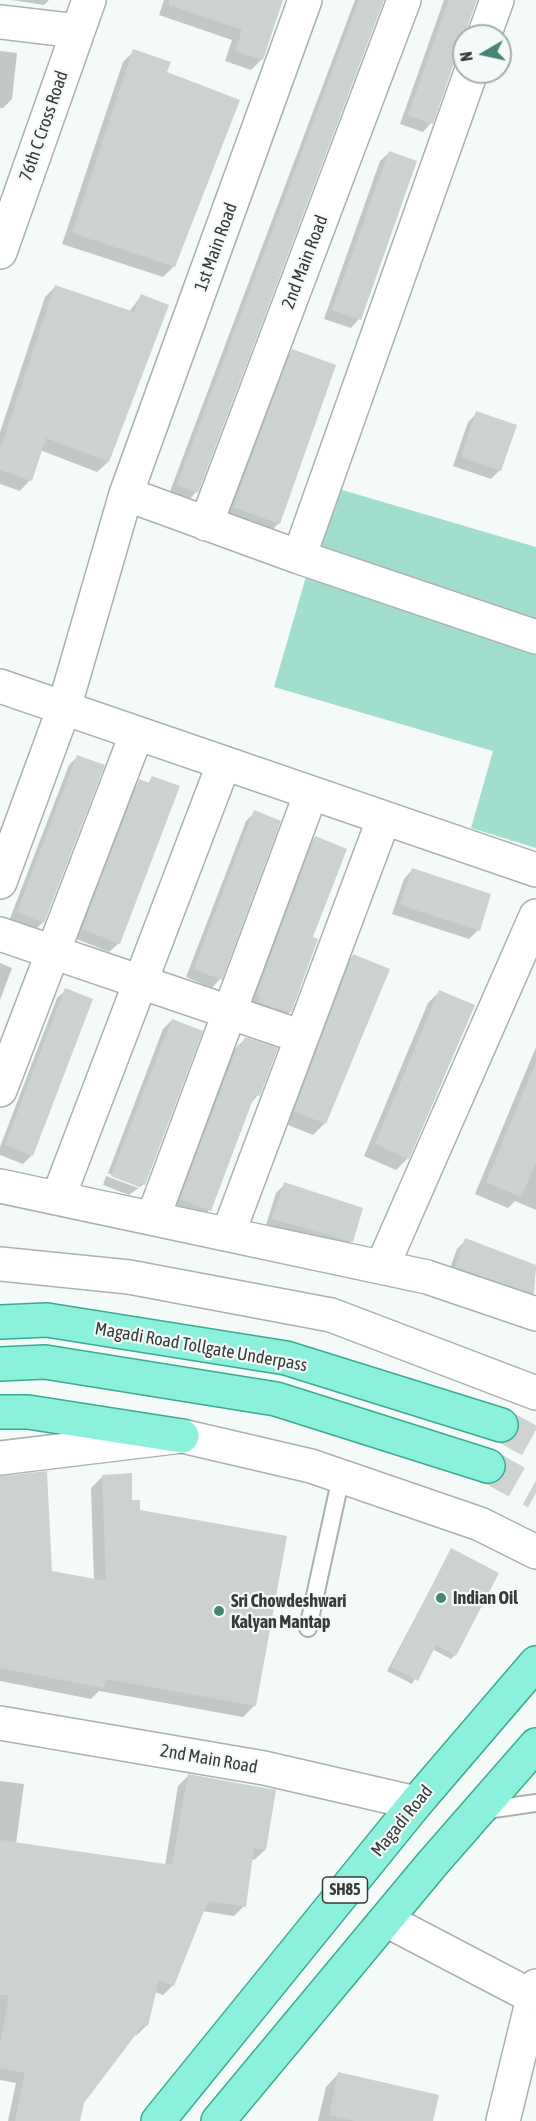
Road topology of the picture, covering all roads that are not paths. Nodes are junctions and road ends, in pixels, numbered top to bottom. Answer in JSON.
{"nodes":[{"id":1,"x":89,"y":0,"type":"edge"},
{"id":2,"x":305,"y":0,"type":"edge"},
{"id":3,"x":404,"y":0,"type":"edge"},
{"id":4,"x":497,"y":0,"type":"edge"},
{"id":5,"x":0,"y":22,"type":"edge"},
{"id":6,"x":488,"y":24,"type":"edge"},
{"id":7,"x":77,"y":31,"type":"junction"},
{"id":8,"x":467,"y":84,"type":"edge"},
{"id":9,"x":2,"y":236,"type":"edge"},
{"id":10,"x":126,"y":494,"type":"junction"},
{"id":11,"x":206,"y":524,"type":"junction"},
{"id":12,"x":299,"y":557,"type":"junction"},
{"id":13,"x":536,"y":637,"type":"edge"},
{"id":14,"x":0,"y":686,"type":"edge"},
{"id":15,"x":64,"y":708,"type":"junction"},
{"id":16,"x":137,"y":733,"type":"junction"},
{"id":17,"x":224,"y":763,"type":"junction"},
{"id":18,"x":311,"y":793,"type":"junction"},
{"id":19,"x":384,"y":818,"type":"junction"},
{"id":20,"x":536,"y":870,"type":"edge"},
{"id":21,"x":0,"y":882,"type":"edge"},
{"id":22,"x":536,"y":916,"type":"edge"},
{"id":23,"x":0,"y":934,"type":"edge"},
{"id":24,"x":53,"y":952,"type":"junction"},
{"id":25,"x":140,"y":982,"type":"junction"},
{"id":26,"x":230,"y":1012,"type":"junction"},
{"id":27,"x":302,"y":1036,"type":"junction"},
{"id":28,"x":0,"y":1090,"type":"edge"},
{"id":29,"x":0,"y":1185,"type":"edge"},
{"id":30,"x":58,"y":1198,"type":"junction"},
{"id":31,"x":153,"y":1218,"type":"junction"},
{"id":32,"x":228,"y":1234,"type":"junction"},
{"id":33,"x":0,"y":1264,"type":"edge"},
{"id":34,"x":382,"y":1267,"type":"junction"},
{"id":35,"x":536,"y":1314,"type":"edge"},
{"id":36,"x":0,"y":1322,"type":"edge"},
{"id":37,"x":0,"y":1364,"type":"edge"},
{"id":38,"x":536,"y":1393,"type":"edge"},
{"id":39,"x":0,"y":1412,"type":"edge"},
{"id":40,"x":501,"y":1425,"type":"tunnel mouth"},
{"id":41,"x":182,"y":1436,"type":"junction"},
{"id":42,"x":0,"y":1458,"type":"edge"},
{"id":43,"x":488,"y":1466,"type":"tunnel mouth"},
{"id":44,"x":341,"y":1477,"type":"junction"},
{"id":45,"x":536,"y":1552,"type":"edge"},
{"id":46,"x":308,"y":1628,"type":"dead end"},
{"id":47,"x":536,"y":1663,"type":"edge"},
{"id":48,"x":0,"y":1723,"type":"edge"},
{"id":49,"x":536,"y":1745,"type":"edge"},
{"id":50,"x":416,"y":1803,"type":"junction"},
{"id":51,"x":536,"y":1803,"type":"edge"},
{"id":52,"x":478,"y":1812,"type":"junction"},
{"id":53,"x":386,"y":1920,"type":"junction"},
{"id":54,"x":535,"y":1992,"type":"edge"},
{"id":55,"x":158,"y":2121,"type":"edge"},
{"id":56,"x":218,"y":2121,"type":"edge"},
{"id":57,"x":503,"y":2121,"type":"edge"}],
"edges":[{"from":1,"to":7,"type":"street","name":"76th C Cross Road"},
{"from":2,"to":10,"type":"street","name":"1st Main Road"},
{"from":3,"to":11,"type":"street","name":"2nd Main Road"},
{"from":4,"to":6,"type":"street"},
{"from":5,"to":7,"type":"street"},
{"from":7,"to":9,"type":"street","name":"76th C Cross Road"},
{"from":8,"to":12,"type":"street"},
{"from":10,"to":11,"type":"street"},
{"from":10,"to":15,"type":"street","name":"1st Main Road"},
{"from":11,"to":12,"type":"street"},
{"from":12,"to":13,"type":"street"},
{"from":14,"to":15,"type":"street"},
{"from":15,"to":16,"type":"street"},
{"from":15,"to":21,"type":"street","name":"1st Main Road"},
{"from":16,"to":17,"type":"street"},
{"from":16,"to":24,"type":"street"},
{"from":17,"to":18,"type":"street"},
{"from":17,"to":25,"type":"street"},
{"from":18,"to":19,"type":"street"},
{"from":18,"to":26,"type":"street"},
{"from":19,"to":20,"type":"street"},
{"from":19,"to":27,"type":"street"},
{"from":22,"to":34,"type":"street"},
{"from":23,"to":24,"type":"street"},
{"from":24,"to":25,"type":"street"},
{"from":24,"to":28,"type":"street"},
{"from":25,"to":26,"type":"street"},
{"from":25,"to":30,"type":"street"},
{"from":26,"to":27,"type":"street"},
{"from":26,"to":31,"type":"street"},
{"from":27,"to":32,"type":"street"},
{"from":29,"to":30,"type":"street"},
{"from":30,"to":31,"type":"street"},
{"from":31,"to":32,"type":"street"},
{"from":32,"to":34,"type":"street"},
{"from":33,"to":38,"type":"street"},
{"from":34,"to":35,"type":"street"},
{"from":36,"to":40,"type":"main road","name":"Magadi Road Tollgate Underpass"},
{"from":37,"to":43,"type":"main road"},
{"from":39,"to":41,"type":"main road"},
{"from":41,"to":42,"type":"street"},
{"from":41,"to":44,"type":"street"},
{"from":44,"to":45,"type":"street"},
{"from":44,"to":46,"type":"lane"},
{"from":47,"to":50,"type":"main road","name":"Magadi Road","number":"SH85"},
{"from":48,"to":50,"type":"street","name":"2nd Main Road"},
{"from":49,"to":52,"type":"main road","number":"SH85"},
{"from":50,"to":55,"type":"main road","name":"Magadi Road","number":"SH85"},
{"from":51,"to":52,"type":"lane"},
{"from":52,"to":53,"type":"main road","number":"SH85"},
{"from":53,"to":54,"type":"street"},
{"from":53,"to":56,"type":"main road","number":"SH85"},
{"from":54,"to":57,"type":"street"}]}
